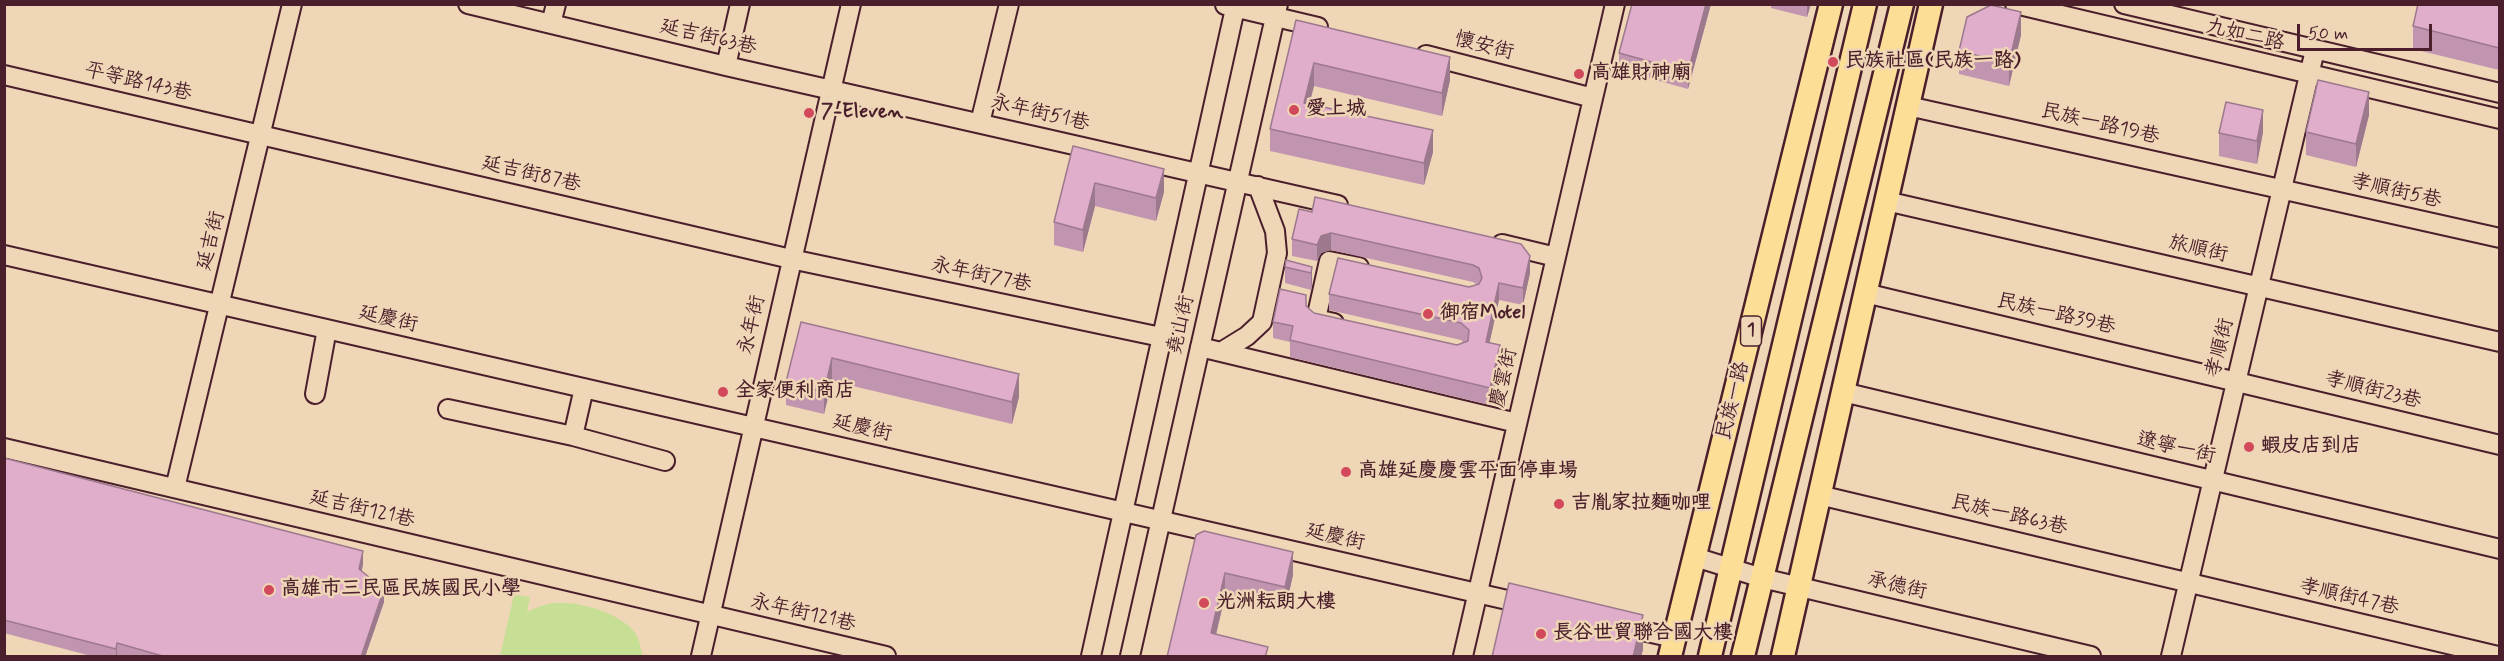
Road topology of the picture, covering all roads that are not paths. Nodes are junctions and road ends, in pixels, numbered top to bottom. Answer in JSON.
{"nodes":[{"id":1,"x":292,"y":4,"type":"edge"},
{"id":2,"x":468,"y":4,"type":"edge"},
{"id":3,"x":556,"y":4,"type":"edge"},
{"id":4,"x":740,"y":4,"type":"edge"},
{"id":5,"x":851,"y":4,"type":"edge"},
{"id":6,"x":1009,"y":4,"type":"edge"},
{"id":7,"x":1615,"y":4,"type":"edge"},
{"id":8,"x":1830,"y":4,"type":"edge"},
{"id":9,"x":1865,"y":4,"type":"edge"},
{"id":10,"x":1902,"y":4,"type":"edge"},
{"id":11,"x":1931,"y":4,"type":"edge"},
{"id":12,"x":2015,"y":4,"type":"edge"},
{"id":13,"x":1232,"y":5,"type":"edge"},
{"id":14,"x":2136,"y":6,"type":"edge"},
{"id":15,"x":1276,"y":10,"type":"edge"},
{"id":16,"x":551,"y":24,"type":"junction"},
{"id":17,"x":1341,"y":33,"type":"edge"},
{"id":18,"x":2315,"y":50,"type":"junction"},
{"id":19,"x":1409,"y":51,"type":"edge"},
{"id":20,"x":726,"y":66,"type":"junction"},
{"id":21,"x":2309,"y":74,"type":"junction"},
{"id":22,"x":4,"y":75,"type":"edge"},
{"id":23,"x":832,"y":90,"type":"junction"},
{"id":24,"x":2499,"y":93,"type":"edge"},
{"id":25,"x":1593,"y":98,"type":"junction"},
{"id":26,"x":1908,"y":106,"type":"junction"},
{"id":27,"x":2499,"y":119,"type":"edge"},
{"id":28,"x":980,"y":123,"type":"junction"},
{"id":29,"x":261,"y":136,"type":"junction"},
{"id":30,"x":1198,"y":174,"type":"junction"},
{"id":31,"x":1238,"y":182,"type":"junction"},
{"id":32,"x":1258,"y":186,"type":"junction"},
{"id":33,"x":2282,"y":189,"type":"junction"},
{"id":34,"x":1886,"y":201,"type":"junction"},
{"id":35,"x":1350,"y":208,"type":"edge"},
{"id":36,"x":2499,"y":238,"type":"edge"},
{"id":37,"x":1487,"y":241,"type":"edge"},
{"id":38,"x":4,"y":255,"type":"edge"},
{"id":39,"x":1556,"y":257,"type":"junction"},
{"id":40,"x":791,"y":259,"type":"junction"},
{"id":41,"x":1275,"y":262,"type":"junction"},
{"id":42,"x":1372,"y":270,"type":"edge"},
{"id":43,"x":1326,"y":275,"type":"junction"},
{"id":44,"x":2259,"y":287,"type":"junction"},
{"id":45,"x":1268,"y":291,"type":"junction"},
{"id":46,"x":1865,"y":293,"type":"junction"},
{"id":47,"x":1319,"y":303,"type":"junction"},
{"id":48,"x":220,"y":304,"type":"junction"},
{"id":49,"x":1349,"y":326,"type":"edge"},
{"id":50,"x":327,"y":329,"type":"junction"},
{"id":51,"x":1161,"y":337,"type":"junction"},
{"id":52,"x":2499,"y":342,"type":"edge"},
{"id":53,"x":1200,"y":347,"type":"junction"},
{"id":54,"x":1221,"y":352,"type":"junction"},
{"id":55,"x":2236,"y":381,"type":"junction"},
{"id":56,"x":584,"y":388,"type":"junction"},
{"id":57,"x":1843,"y":392,"type":"junction"},
{"id":58,"x":315,"y":394,"type":"dead end"},
{"id":59,"x":448,"y":410,"type":"dead end"},
{"id":60,"x":1517,"y":423,"type":"junction"},
{"id":61,"x":753,"y":427,"type":"junction"},
{"id":62,"x":573,"y":436,"type":"junction"},
{"id":63,"x":2499,"y":445,"type":"edge"},
{"id":64,"x":4,"y":448,"type":"edge"},
{"id":65,"x":665,"y":461,"type":"dead end"},
{"id":66,"x":2213,"y":481,"type":"junction"},
{"id":67,"x":175,"y":488,"type":"junction"},
{"id":68,"x":1819,"y":495,"type":"junction"},
{"id":69,"x":1123,"y":512,"type":"junction"},
{"id":70,"x":1161,"y":521,"type":"junction"},
{"id":71,"x":2499,"y":549,"type":"edge"},
{"id":72,"x":1695,"y":557,"type":"junction"},
{"id":73,"x":1732,"y":569,"type":"junction"},
{"id":74,"x":1762,"y":578,"type":"junction"},
{"id":75,"x":2189,"y":582,"type":"junction"},
{"id":76,"x":1798,"y":587,"type":"junction"},
{"id":77,"x":1478,"y":594,"type":"junction"},
{"id":78,"x":1545,"y":609,"type":"edge"},
{"id":79,"x":709,"y":616,"type":"junction"},
{"id":80,"x":1600,"y":621,"type":"edge"},
{"id":81,"x":1672,"y":647,"type":"edge"},
{"id":82,"x":701,"y":657,"type":"edge"},
{"id":83,"x":886,"y":657,"type":"edge"},
{"id":84,"x":1090,"y":657,"type":"edge"},
{"id":85,"x":1130,"y":657,"type":"edge"},
{"id":86,"x":1462,"y":657,"type":"edge"},
{"id":87,"x":1710,"y":657,"type":"edge"},
{"id":88,"x":1743,"y":657,"type":"edge"},
{"id":89,"x":1783,"y":657,"type":"edge"},
{"id":90,"x":2091,"y":657,"type":"edge"},
{"id":91,"x":2171,"y":657,"type":"edge"},
{"id":92,"x":2498,"y":657,"type":"edge"}],
"edges":[{"from":1,"to":29,"type":"street","name":"延吉街"},
{"from":2,"to":16,"type":"street","name":"延吉街63巷"},
{"from":3,"to":16,"type":"street"},
{"from":4,"to":20,"type":"street"},
{"from":5,"to":23,"type":"street","name":"永年街"},
{"from":6,"to":28,"type":"street"},
{"from":7,"to":25,"type":"street","name":"慶雲街"},
{"from":8,"to":72,"type":"main road","name":"民族一路","number":"1"},
{"from":9,"to":73,"type":"main road","name":"民族一路","number":"1"},
{"from":10,"to":74,"type":"main road"},
{"from":11,"to":26,"type":"main road"},
{"from":12,"to":21,"type":"street","name":"九如二路"},
{"from":13,"to":15,"type":"street"},
{"from":13,"to":30,"type":"street","name":"堯山街"},
{"from":14,"to":18,"type":"street","name":"九如二路"},
{"from":15,"to":17,"type":"street"},
{"from":15,"to":31,"type":"street","name":"堯山街"},
{"from":16,"to":20,"type":"street","name":"延吉街63巷"},
{"from":18,"to":21,"type":"street","name":"孝順街"},
{"from":18,"to":24,"type":"street","name":"九如二路"},
{"from":19,"to":25,"type":"street","name":"懷安街"},
{"from":20,"to":23,"type":"street","name":"延吉街63巷"},
{"from":21,"to":27,"type":"street","name":"九如二路"},
{"from":21,"to":33,"type":"street","name":"孝順街"},
{"from":22,"to":29,"type":"street","name":"平等路143巷"},
{"from":23,"to":28,"type":"street","name":"永年街51巷"},
{"from":23,"to":40,"type":"street","name":"永年街"},
{"from":25,"to":39,"type":"street","name":"慶雲街"},
{"from":26,"to":33,"type":"street","name":"民族一路19巷"},
{"from":26,"to":34,"type":"main road"},
{"from":28,"to":30,"type":"street","name":"永年街51巷"},
{"from":29,"to":40,"type":"street","name":"延吉街87巷"},
{"from":29,"to":48,"type":"street","name":"延吉街"},
{"from":30,"to":31,"type":"street","name":"永年街51巷"},
{"from":30,"to":51,"type":"street","name":"堯山街"},
{"from":31,"to":32,"type":"street","name":"永年街51巷"},
{"from":31,"to":53,"type":"street","name":"堯山街"},
{"from":32,"to":35,"type":"street","name":"永年街51巷"},
{"from":32,"to":41,"type":"street"},
{"from":33,"to":36,"type":"street","name":"孝順街5巷"},
{"from":33,"to":44,"type":"street","name":"孝順街"},
{"from":34,"to":44,"type":"street","name":"旅順街"},
{"from":34,"to":46,"type":"main road"},
{"from":37,"to":39,"type":"street"},
{"from":38,"to":48,"type":"street","name":"延慶街"},
{"from":39,"to":60,"type":"street","name":"慶雲街"},
{"from":40,"to":51,"type":"street","name":"永年街77巷"},
{"from":40,"to":61,"type":"street","name":"永年街"},
{"from":41,"to":43,"type":"street"},
{"from":41,"to":45,"type":"street"},
{"from":42,"to":43,"type":"street"},
{"from":43,"to":47,"type":"street"},
{"from":44,"to":52,"type":"street","name":"旅順街"},
{"from":44,"to":55,"type":"street","name":"孝順街"},
{"from":45,"to":47,"type":"street"},
{"from":45,"to":54,"type":"street"},
{"from":46,"to":55,"type":"street","name":"民族一路39巷"},
{"from":46,"to":57,"type":"main road"},
{"from":47,"to":49,"type":"street"},
{"from":48,"to":50,"type":"street","name":"延慶街"},
{"from":48,"to":67,"type":"street","name":"延吉街"},
{"from":50,"to":56,"type":"street","name":"延慶街"},
{"from":50,"to":58,"type":"street"},
{"from":51,"to":69,"type":"street","name":"堯山街"},
{"from":53,"to":54,"type":"street"},
{"from":53,"to":70,"type":"street","name":"堯山街"},
{"from":54,"to":60,"type":"street"},
{"from":55,"to":63,"type":"street","name":"孝順街23巷"},
{"from":55,"to":66,"type":"street","name":"孝順街"},
{"from":56,"to":61,"type":"street","name":"延慶街"},
{"from":56,"to":62,"type":"street"},
{"from":57,"to":66,"type":"street","name":"遼寧一街"},
{"from":57,"to":68,"type":"main road"},
{"from":59,"to":62,"type":"street"},
{"from":60,"to":77,"type":"street","name":"慶雲街"},
{"from":61,"to":69,"type":"street","name":"延慶街"},
{"from":61,"to":79,"type":"street","name":"永年街"},
{"from":62,"to":65,"type":"street"},
{"from":64,"to":67,"type":"street","name":"延吉街121巷"},
{"from":66,"to":71,"type":"street","name":"遼寧一街"},
{"from":66,"to":75,"type":"street","name":"孝順街"},
{"from":67,"to":79,"type":"street","name":"延吉街121巷"},
{"from":68,"to":75,"type":"street","name":"民族一路63巷"},
{"from":68,"to":76,"type":"main road"},
{"from":69,"to":70,"type":"street","name":"延慶街"},
{"from":69,"to":84,"type":"street","name":"堯山街"},
{"from":70,"to":77,"type":"street","name":"延慶街"},
{"from":70,"to":85,"type":"street","name":"堯山街"},
{"from":72,"to":73,"type":"street","name":"承德街"},
{"from":72,"to":81,"type":"main road","name":"民族一路","number":"1"},
{"from":73,"to":74,"type":"street","name":"承德街"},
{"from":73,"to":87,"type":"main road","name":"民族一路","number":"1"},
{"from":74,"to":76,"type":"street","name":"承德街"},
{"from":74,"to":88,"type":"main road"},
{"from":75,"to":91,"type":"street","name":"孝順街"},
{"from":75,"to":92,"type":"street","name":"孝順街47巷"},
{"from":76,"to":89,"type":"main road"},
{"from":76,"to":90,"type":"street","name":"承德街"},
{"from":77,"to":78,"type":"street","name":"延慶街"},
{"from":77,"to":86,"type":"street","name":"慶雲街"},
{"from":79,"to":82,"type":"street","name":"永年街"},
{"from":79,"to":83,"type":"street","name":"永年街121巷"},
{"from":80,"to":81,"type":"street"}]}
